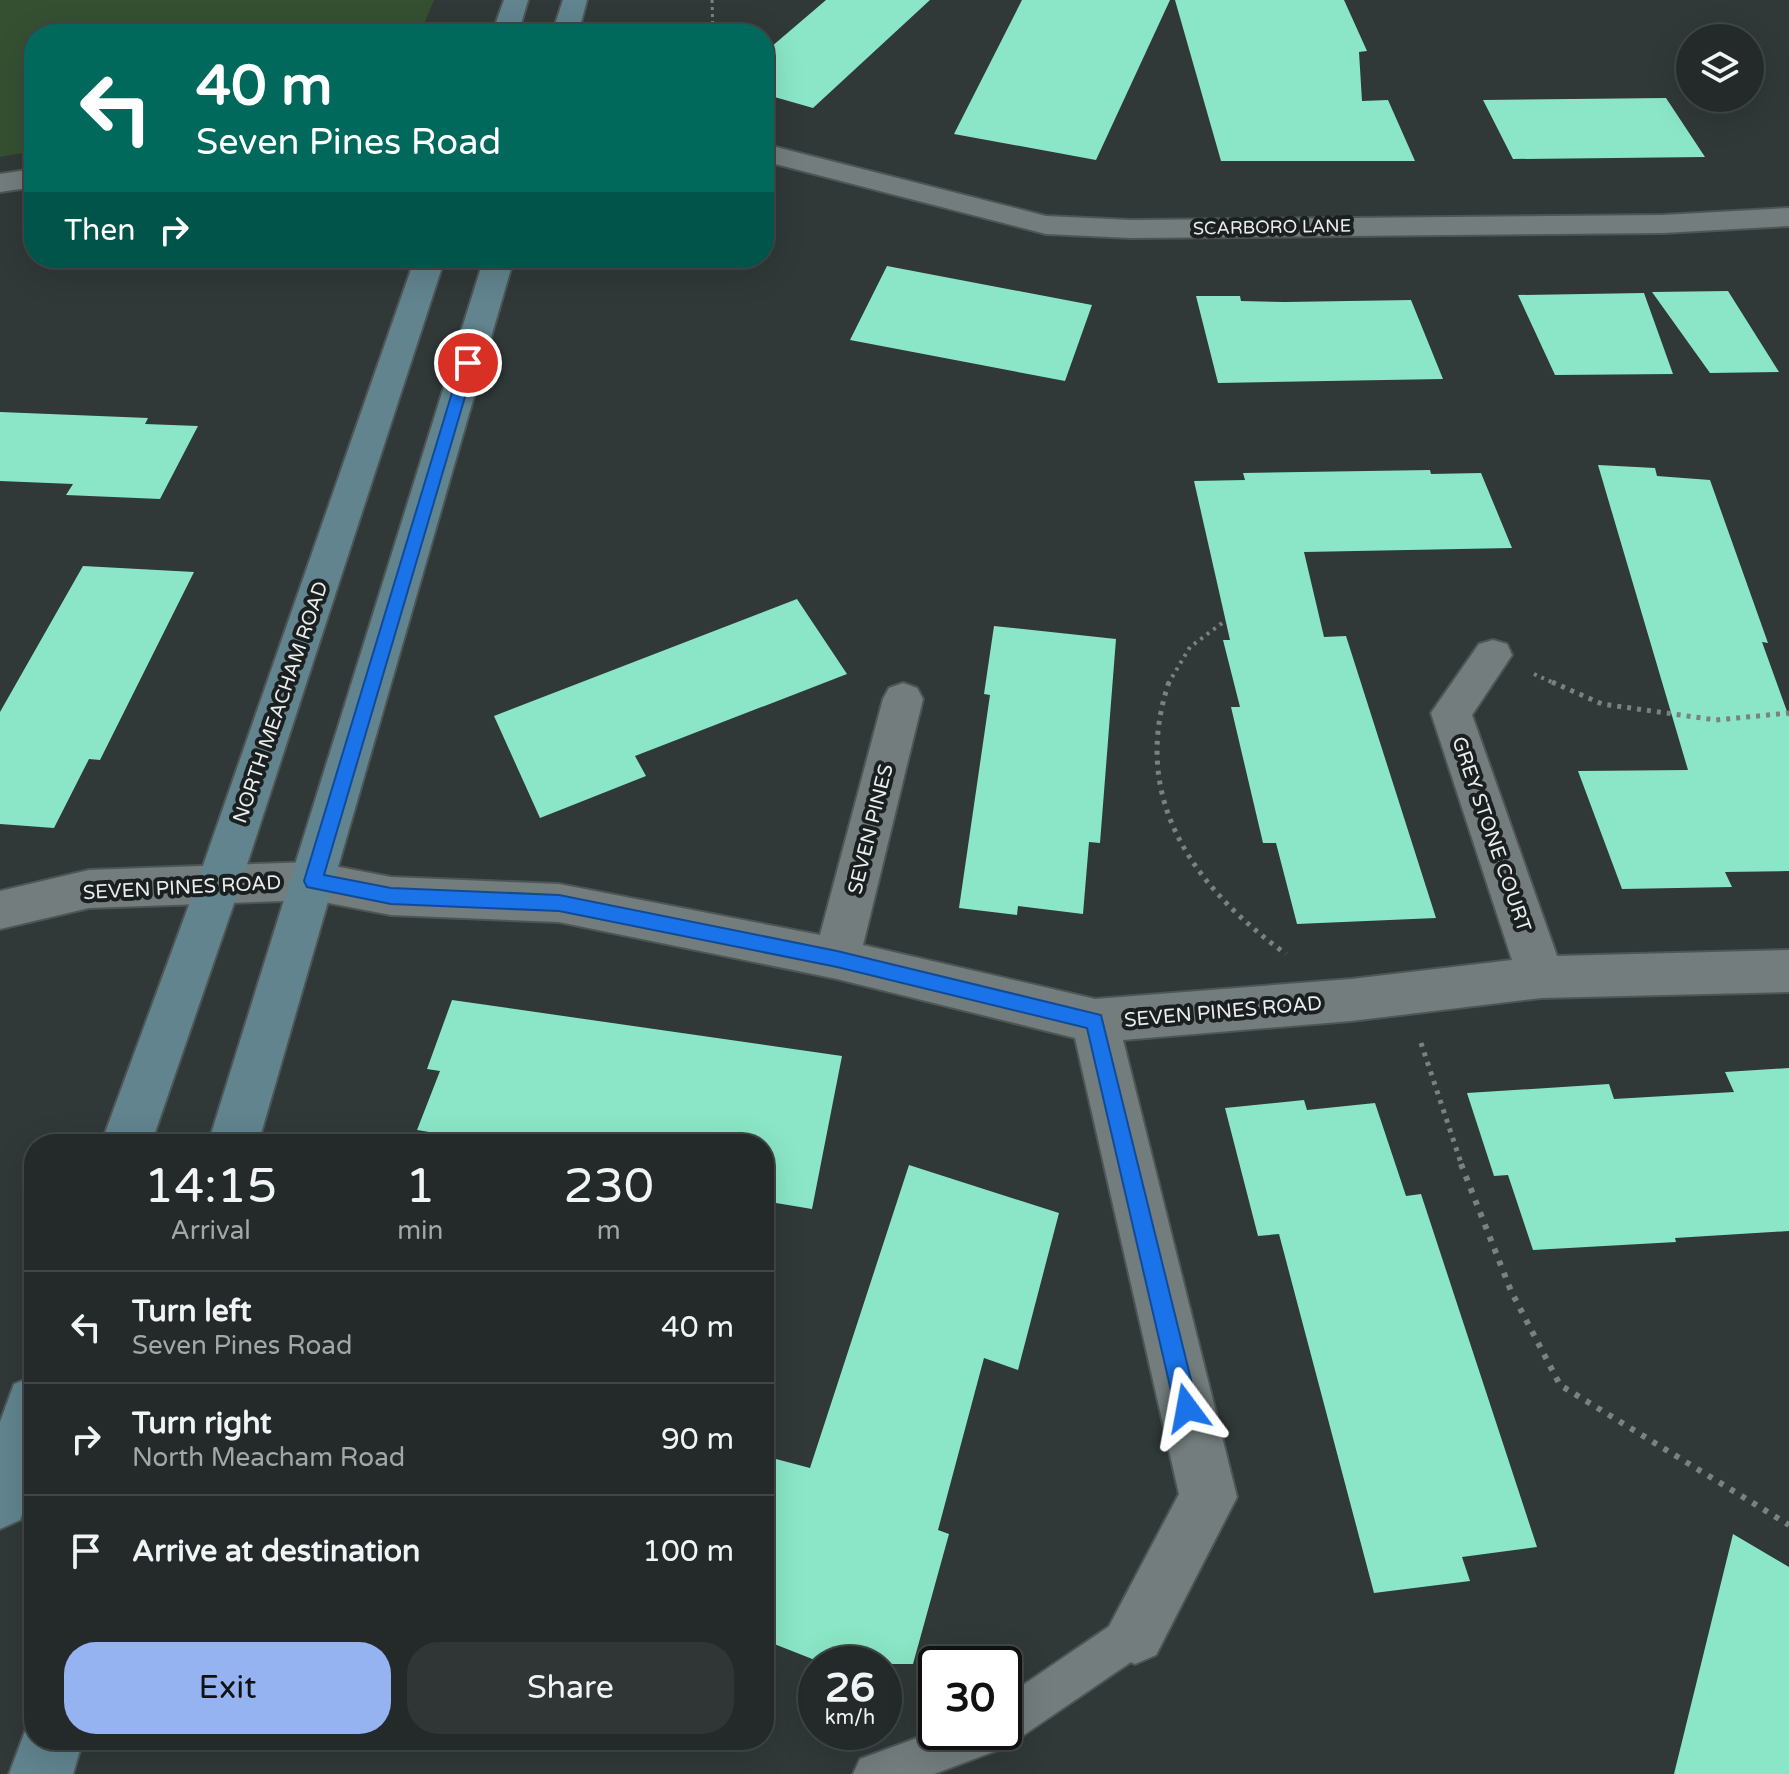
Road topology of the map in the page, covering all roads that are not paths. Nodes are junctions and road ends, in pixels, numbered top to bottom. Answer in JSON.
{"nodes":[{"id":1,"x":516,"y":0,"type":"edge"},
{"id":2,"x":575,"y":0,"type":"edge"},
{"id":3,"x":508,"y":24,"type":"edge"},
{"id":4,"x":568,"y":24,"type":"edge"},
{"id":5,"x":774,"y":155,"type":"edge"},
{"id":6,"x":24,"y":179,"type":"edge"},
{"id":7,"x":0,"y":183,"type":"edge"},
{"id":8,"x":1789,"y":217,"type":"edge"},
{"id":9,"x":427,"y":268,"type":"edge"},
{"id":10,"x":496,"y":268,"type":"edge"},
{"id":11,"x":1493,"y":655,"type":"road end"},
{"id":12,"x":903,"y":699,"type":"dead end"},
{"id":13,"x":313,"y":881,"type":"junction"},
{"id":14,"x":219,"y":883,"type":"junction"},
{"id":15,"x":0,"y":910,"type":"edge"},
{"id":16,"x":837,"y":959,"type":"junction"},
{"id":17,"x":1789,"y":971,"type":"edge"},
{"id":18,"x":1541,"y":977,"type":"junction"},
{"id":19,"x":1095,"y":1021,"type":"junction"},
{"id":20,"x":130,"y":1134,"type":"edge"},
{"id":21,"x":236,"y":1134,"type":"edge"},
{"id":22,"x":24,"y":1432,"type":"edge"},
{"id":23,"x":0,"y":1500,"type":"edge"},
{"id":24,"x":1135,"y":1634,"type":"joint"},
{"id":25,"x":1022,"y":1711,"type":"edge"},
{"id":26,"x":49,"y":1750,"type":"edge"},
{"id":27,"x":941,"y":1750,"type":"edge"},
{"id":28,"x":41,"y":1774,"type":"edge"},
{"id":29,"x":875,"y":1774,"type":"edge"}],
"edges":[{"from":1,"to":3,"type":"main road"},
{"from":2,"to":4,"type":"main road"},
{"from":5,"to":8,"type":"street","name":"SCARBORO LANE"},
{"from":6,"to":7,"type":"street"},
{"from":9,"to":14,"type":"main road","name":"NORTH MEACHAM ROAD"},
{"from":10,"to":13,"type":"main road"},
{"from":11,"to":18,"type":"street","name":"GREY STONE COURT"},
{"from":12,"to":16,"type":"street","name":"SEVEN PINES"},
{"from":13,"to":14,"type":"street","name":"SEVEN PINES ROAD"},
{"from":13,"to":16,"type":"street","name":"SEVEN PINES ROAD"},
{"from":13,"to":21,"type":"main road"},
{"from":14,"to":15,"type":"street","name":"SEVEN PINES ROAD"},
{"from":14,"to":20,"type":"main road","name":"NORTH MEACHAM ROAD"},
{"from":16,"to":19,"type":"street","name":"SEVEN PINES ROAD"},
{"from":17,"to":18,"type":"street","name":"SEVEN PINES ROAD"},
{"from":18,"to":19,"type":"street","name":"SEVEN PINES ROAD"},
{"from":19,"to":24,"type":"street"},
{"from":22,"to":23,"type":"main road"},
{"from":24,"to":25,"type":"lane"},
{"from":26,"to":28,"type":"main road"},
{"from":27,"to":29,"type":"lane"}]}
